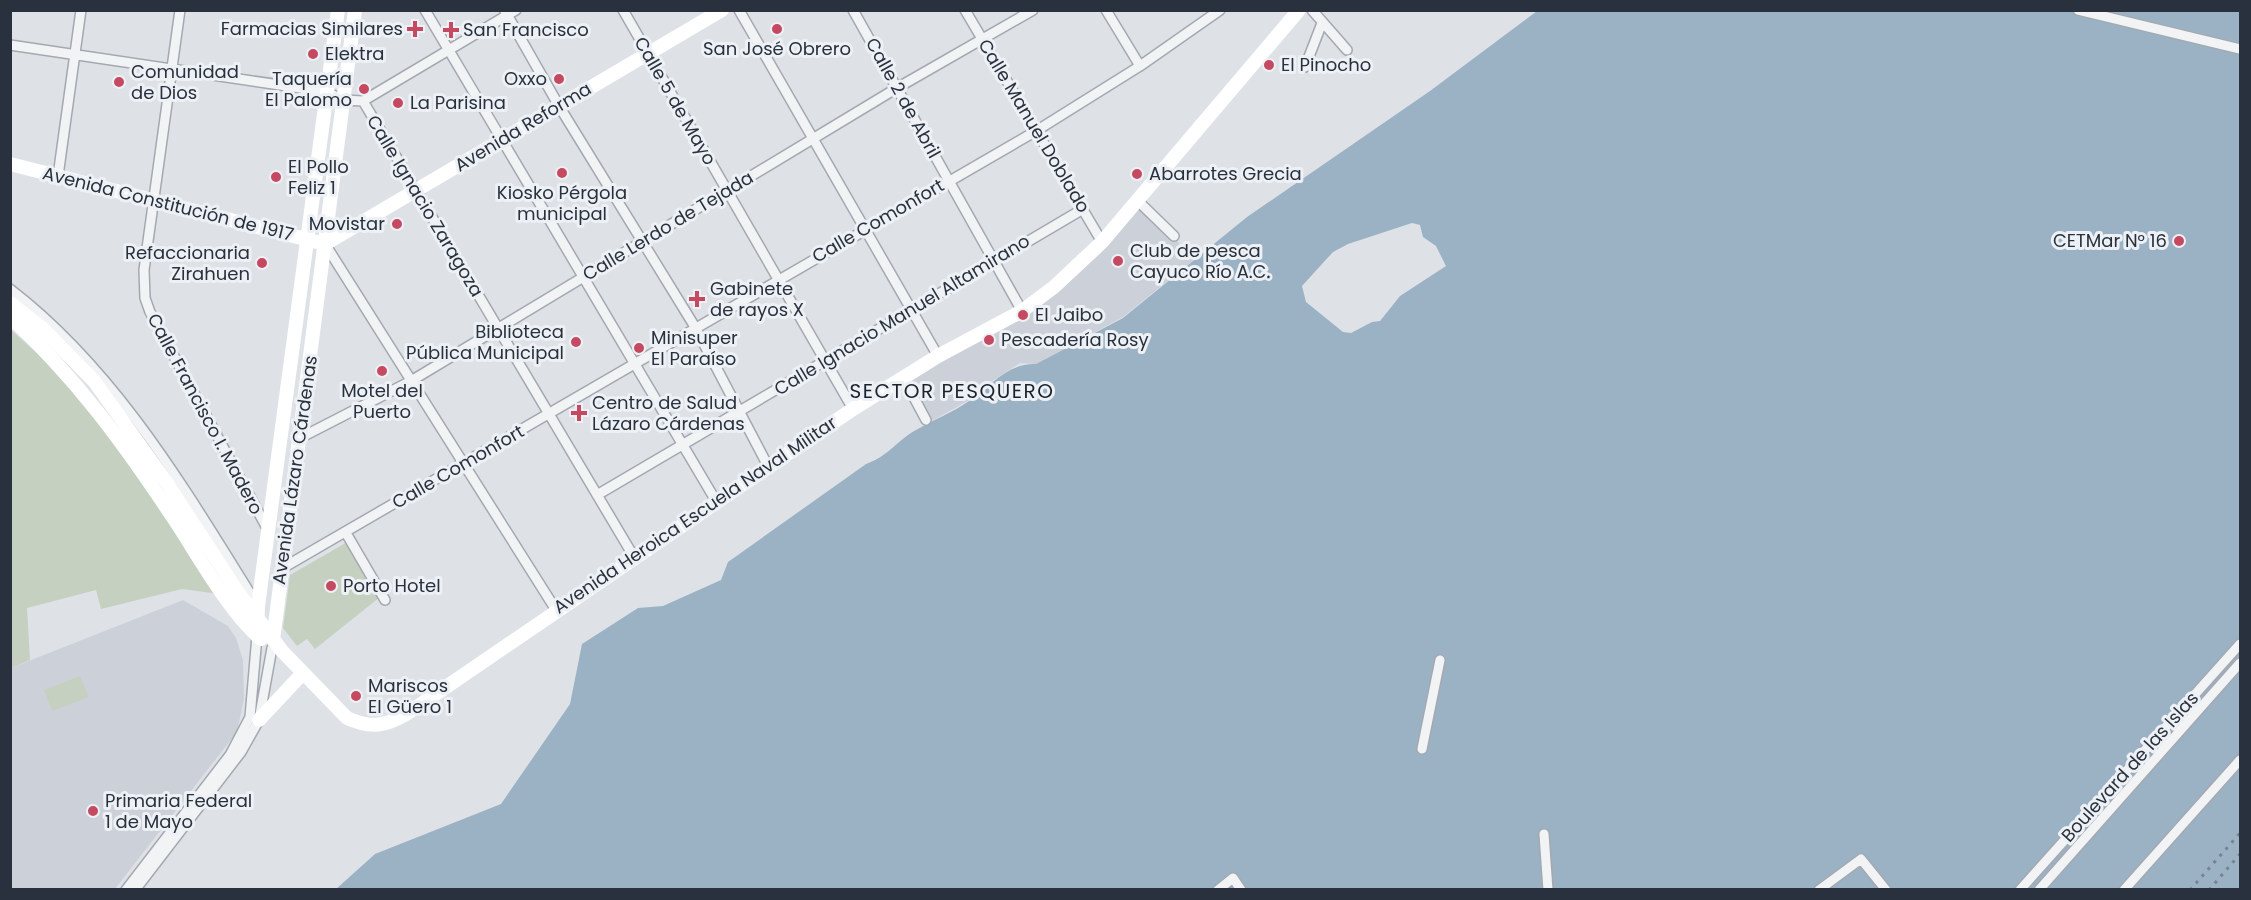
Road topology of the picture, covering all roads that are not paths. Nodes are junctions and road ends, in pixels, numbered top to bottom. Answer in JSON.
{"nodes":[{"id":1,"x":81,"y":10,"type":"edge"},
{"id":2,"x":180,"y":10,"type":"edge"},
{"id":3,"x":338,"y":10,"type":"edge"},
{"id":4,"x":355,"y":10,"type":"edge"},
{"id":5,"x":425,"y":10,"type":"edge"},
{"id":6,"x":622,"y":10,"type":"edge"},
{"id":7,"x":722,"y":10,"type":"edge"},
{"id":8,"x":739,"y":10,"type":"edge"},
{"id":9,"x":853,"y":10,"type":"edge"},
{"id":10,"x":965,"y":10,"type":"edge"},
{"id":11,"x":1033,"y":10,"type":"edge"},
{"id":12,"x":1106,"y":10,"type":"edge"},
{"id":13,"x":1220,"y":10,"type":"edge"},
{"id":14,"x":1299,"y":10,"type":"edge"},
{"id":15,"x":1312,"y":10,"type":"edge"},
{"id":16,"x":2078,"y":10,"type":"edge"},
{"id":17,"x":509,"y":12,"type":"edge"},
{"id":18,"x":1322,"y":23,"type":"junction"},
{"id":19,"x":983,"y":40,"type":"junction"},
{"id":20,"x":10,"y":45,"type":"edge"},
{"id":21,"x":2241,"y":49,"type":"edge"},
{"id":22,"x":449,"y":50,"type":"junction"},
{"id":23,"x":1347,"y":51,"type":"dead end"},
{"id":24,"x":648,"y":54,"type":"junction"},
{"id":25,"x":75,"y":55,"type":"junction"},
{"id":26,"x":1140,"y":66,"type":"junction"},
{"id":27,"x":1305,"y":67,"type":"dead end"},
{"id":28,"x":170,"y":69,"type":"junction"},
{"id":29,"x":897,"y":88,"type":"junction"},
{"id":30,"x":327,"y":92,"type":"junction"},
{"id":31,"x":343,"y":100,"type":"junction"},
{"id":32,"x":363,"y":101,"type":"junction"},
{"id":33,"x":560,"y":106,"type":"junction"},
{"id":34,"x":1036,"y":131,"type":"junction"},
{"id":35,"x":502,"y":140,"type":"junction"},
{"id":36,"x":814,"y":140,"type":"junction"},
{"id":37,"x":10,"y":164,"type":"edge"},
{"id":38,"x":58,"y":176,"type":"junction"},
{"id":39,"x":949,"y":180,"type":"junction"},
{"id":40,"x":416,"y":191,"type":"junction"},
{"id":41,"x":727,"y":192,"type":"junction"},
{"id":42,"x":155,"y":201,"type":"junction"},
{"id":43,"x":1138,"y":201,"type":"junction"},
{"id":44,"x":1083,"y":209,"type":"junction"},
{"id":45,"x":866,"y":230,"type":"junction"},
{"id":46,"x":1174,"y":236,"type":"dead end"},
{"id":47,"x":305,"y":239,"type":"junction"},
{"id":48,"x":643,"y":242,"type":"junction"},
{"id":49,"x":1102,"y":242,"type":"junction"},
{"id":50,"x":325,"y":244,"type":"junction"},
{"id":51,"x":994,"y":261,"type":"junction"},
{"id":52,"x":583,"y":276,"type":"junction"},
{"id":53,"x":777,"y":279,"type":"junction"},
{"id":54,"x":10,"y":289,"type":"edge"},
{"id":55,"x":10,"y":303,"type":"edge"},
{"id":56,"x":912,"y":310,"type":"junction"},
{"id":57,"x":1022,"y":311,"type":"junction"},
{"id":58,"x":10,"y":317,"type":"edge"},
{"id":59,"x":694,"y":327,"type":"junction"},
{"id":60,"x":498,"y":329,"type":"junction"},
{"id":61,"x":938,"y":356,"type":"junction"},
{"id":62,"x":825,"y":361,"type":"junction"},
{"id":63,"x":634,"y":363,"type":"junction"},
{"id":64,"x":903,"y":377,"type":"junction"},
{"id":65,"x":411,"y":381,"type":"junction"},
{"id":66,"x":853,"y":409,"type":"junction"},
{"id":67,"x":738,"y":412,"type":"junction"},
{"id":68,"x":549,"y":413,"type":"junction"},
{"id":69,"x":926,"y":420,"type":"dead end"},
{"id":70,"x":300,"y":438,"type":"junction"},
{"id":71,"x":683,"y":445,"type":"junction"},
{"id":72,"x":280,"y":453,"type":"junction"},
{"id":73,"x":297,"y":455,"type":"junction"},
{"id":74,"x":463,"y":463,"type":"junction"},
{"id":75,"x":768,"y":466,"type":"junction"},
{"id":76,"x":597,"y":495,"type":"junction"},
{"id":77,"x":716,"y":501,"type":"junction"},
{"id":78,"x":268,"y":531,"type":"junction"},
{"id":79,"x":346,"y":533,"type":"junction"},
{"id":80,"x":634,"y":557,"type":"junction"},
{"id":81,"x":281,"y":569,"type":"junction"},
{"id":82,"x":385,"y":600,"type":"dead end"},
{"id":83,"x":556,"y":610,"type":"junction"},
{"id":84,"x":258,"y":612,"type":"junction"},
{"id":85,"x":257,"y":636,"type":"junction"},
{"id":86,"x":2241,"y":644,"type":"edge"},
{"id":87,"x":276,"y":646,"type":"junction"},
{"id":88,"x":1440,"y":660,"type":"dead end"},
{"id":89,"x":2241,"y":663,"type":"edge"},
{"id":90,"x":303,"y":673,"type":"junction"},
{"id":91,"x":259,"y":720,"type":"junction"},
{"id":92,"x":1422,"y":748,"type":"dead end"},
{"id":93,"x":2241,"y":760,"type":"edge"},
{"id":94,"x":1544,"y":834,"type":"dead end"},
{"id":95,"x":126,"y":890,"type":"edge"},
{"id":96,"x":135,"y":890,"type":"edge"},
{"id":97,"x":1218,"y":890,"type":"edge"},
{"id":98,"x":1241,"y":890,"type":"edge"},
{"id":99,"x":1548,"y":890,"type":"edge"},
{"id":100,"x":1819,"y":890,"type":"edge"},
{"id":101,"x":1886,"y":890,"type":"edge"},
{"id":102,"x":2020,"y":890,"type":"edge"},
{"id":103,"x":2039,"y":890,"type":"edge"},
{"id":104,"x":2124,"y":890,"type":"edge"}],
"edges":[{"from":1,"to":25,"type":"street"},
{"from":2,"to":28,"type":"street","name":"Calle Francisco I. Madero"},
{"from":3,"to":30,"type":"main road","name":"Avenida Lázaro Cárdenas"},
{"from":4,"to":31,"type":"main road","name":"Avenida Lázaro Cárdenas"},
{"from":5,"to":22,"type":"street"},
{"from":6,"to":24,"type":"street","name":"Calle 5 de Mayo"},
{"from":7,"to":24,"type":"main road","name":"Avenida Reforma"},
{"from":8,"to":36,"type":"street"},
{"from":9,"to":29,"type":"street","name":"Calle 2 de Abril"},
{"from":10,"to":19,"type":"street","name":"Calle Manuel Doblado"},
{"from":11,"to":19,"type":"street","name":"Calle Lerdo de Tejada"},
{"from":12,"to":26,"type":"street"},
{"from":13,"to":26,"type":"street","name":"Calle Comonfort"},
{"from":14,"to":43,"type":"main road","name":"Avenida Heroica Escuela Naval Militar"},
{"from":15,"to":18,"type":"street"},
{"from":16,"to":21,"type":"street"},
{"from":17,"to":22,"type":"street"},
{"from":17,"to":33,"type":"street"},
{"from":18,"to":23,"type":"street"},
{"from":18,"to":27,"type":"street"},
{"from":19,"to":29,"type":"street","name":"Calle Lerdo de Tejada"},
{"from":19,"to":34,"type":"street","name":"Calle Manuel Doblado"},
{"from":20,"to":25,"type":"street"},
{"from":22,"to":32,"type":"street"},
{"from":22,"to":35,"type":"street"},
{"from":24,"to":33,"type":"main road","name":"Avenida Reforma"},
{"from":24,"to":41,"type":"street","name":"Calle 5 de Mayo"},
{"from":25,"to":28,"type":"street"},
{"from":25,"to":38,"type":"street"},
{"from":26,"to":34,"type":"street","name":"Calle Comonfort"},
{"from":28,"to":30,"type":"street"},
{"from":28,"to":42,"type":"street","name":"Calle Francisco I. Madero"},
{"from":29,"to":36,"type":"street","name":"Calle Lerdo de Tejada"},
{"from":29,"to":39,"type":"street","name":"Calle 2 de Abril"},
{"from":30,"to":31,"type":"street"},
{"from":30,"to":47,"type":"main road","name":"Avenida Lázaro Cárdenas"},
{"from":31,"to":32,"type":"street"},
{"from":31,"to":50,"type":"main road","name":"Avenida Lázaro Cárdenas"},
{"from":32,"to":40,"type":"street","name":"Calle Ignacio Zaragoza"},
{"from":33,"to":35,"type":"main road","name":"Avenida Reforma"},
{"from":33,"to":48,"type":"street"},
{"from":34,"to":39,"type":"street","name":"Calle Comonfort"},
{"from":34,"to":44,"type":"street","name":"Calle Manuel Doblado"},
{"from":35,"to":40,"type":"main road","name":"Avenida Reforma"},
{"from":35,"to":52,"type":"street"},
{"from":36,"to":41,"type":"street","name":"Calle Lerdo de Tejada"},
{"from":36,"to":45,"type":"street"},
{"from":37,"to":38,"type":"main road","name":"Avenida Constitución de 1917"},
{"from":38,"to":42,"type":"main road","name":"Avenida Constitución de 1917"},
{"from":39,"to":45,"type":"street","name":"Calle Comonfort"},
{"from":39,"to":51,"type":"street","name":"Calle 2 de Abril"},
{"from":40,"to":50,"type":"main road","name":"Avenida Reforma"},
{"from":40,"to":60,"type":"street","name":"Calle Ignacio Zaragoza"},
{"from":41,"to":48,"type":"street","name":"Calle Lerdo de Tejada"},
{"from":41,"to":53,"type":"street","name":"Calle 5 de Mayo"},
{"from":42,"to":47,"type":"main road","name":"Avenida Constitución de 1917"},
{"from":42,"to":78,"type":"street","name":"Calle Francisco I. Madero"},
{"from":43,"to":46,"type":"street"},
{"from":43,"to":49,"type":"main road","name":"Avenida Heroica Escuela Naval Militar"},
{"from":44,"to":49,"type":"street","name":"Calle Manuel Doblado"},
{"from":44,"to":51,"type":"street","name":"Calle Ignacio Manuel Altamirano"},
{"from":45,"to":53,"type":"street","name":"Calle Comonfort"},
{"from":45,"to":56,"type":"street"},
{"from":47,"to":50,"type":"main road","name":"Avenida Constitución de 1917"},
{"from":47,"to":72,"type":"main road","name":"Avenida Lázaro Cárdenas"},
{"from":48,"to":52,"type":"street","name":"Calle Lerdo de Tejada"},
{"from":48,"to":59,"type":"street"},
{"from":49,"to":57,"type":"main road","name":"Avenida Heroica Escuela Naval Militar"},
{"from":50,"to":65,"type":"street"},
{"from":50,"to":70,"type":"main road","name":"Avenida Lázaro Cárdenas"},
{"from":51,"to":56,"type":"street","name":"Calle Ignacio Manuel Altamirano"},
{"from":51,"to":57,"type":"street","name":"Calle 2 de Abril"},
{"from":52,"to":60,"type":"street","name":"Calle Lerdo de Tejada"},
{"from":52,"to":63,"type":"street"},
{"from":53,"to":59,"type":"street","name":"Calle Comonfort"},
{"from":53,"to":62,"type":"street","name":"Calle 5 de Mayo"},
{"from":54,"to":84,"type":"street"},
{"from":55,"to":84,"type":"main road"},
{"from":56,"to":61,"type":"street"},
{"from":56,"to":62,"type":"street","name":"Calle Ignacio Manuel Altamirano"},
{"from":57,"to":61,"type":"main road","name":"Avenida Heroica Escuela Naval Militar"},
{"from":58,"to":85,"type":"main road"},
{"from":59,"to":63,"type":"street","name":"Calle Comonfort"},
{"from":59,"to":67,"type":"street"},
{"from":60,"to":65,"type":"street","name":"Calle Lerdo de Tejada"},
{"from":60,"to":68,"type":"street","name":"Calle Ignacio Zaragoza"},
{"from":61,"to":64,"type":"main road","name":"Avenida Heroica Escuela Naval Militar"},
{"from":62,"to":66,"type":"street","name":"Calle 5 de Mayo"},
{"from":62,"to":67,"type":"street","name":"Calle Ignacio Manuel Altamirano"},
{"from":63,"to":68,"type":"street","name":"Calle Comonfort"},
{"from":63,"to":71,"type":"street"},
{"from":64,"to":66,"type":"main road","name":"Avenida Heroica Escuela Naval Militar"},
{"from":64,"to":69,"type":"street"},
{"from":65,"to":70,"type":"street","name":"Calle Lerdo de Tejada"},
{"from":65,"to":74,"type":"street"},
{"from":66,"to":75,"type":"main road","name":"Avenida Heroica Escuela Naval Militar"},
{"from":67,"to":71,"type":"street","name":"Calle Ignacio Manuel Altamirano"},
{"from":67,"to":75,"type":"street"},
{"from":68,"to":74,"type":"street","name":"Calle Comonfort"},
{"from":68,"to":76,"type":"street","name":"Calle Ignacio Zaragoza"},
{"from":70,"to":73,"type":"main road","name":"Avenida Lázaro Cárdenas"},
{"from":71,"to":76,"type":"street","name":"Calle Ignacio Manuel Altamirano"},
{"from":71,"to":77,"type":"street"},
{"from":72,"to":73,"type":"main road"},
{"from":72,"to":78,"type":"main road","name":"Avenida Lázaro Cárdenas"},
{"from":73,"to":81,"type":"main road","name":"Avenida Lázaro Cárdenas"},
{"from":74,"to":79,"type":"street","name":"Calle Comonfort"},
{"from":74,"to":83,"type":"street"},
{"from":75,"to":77,"type":"main road","name":"Avenida Heroica Escuela Naval Militar"},
{"from":76,"to":80,"type":"street","name":"Calle Ignacio Zaragoza"},
{"from":77,"to":80,"type":"main road","name":"Avenida Heroica Escuela Naval Militar"},
{"from":78,"to":84,"type":"main road","name":"Avenida Lázaro Cárdenas"},
{"from":79,"to":81,"type":"street","name":"Calle Comonfort"},
{"from":79,"to":82,"type":"street"},
{"from":80,"to":83,"type":"main road","name":"Avenida Heroica Escuela Naval Militar"},
{"from":81,"to":87,"type":"main road","name":"Avenida Lázaro Cárdenas"},
{"from":83,"to":90,"type":"main road","name":"Avenida Heroica Escuela Naval Militar"},
{"from":84,"to":85,"type":"main road","name":"Avenida Lázaro Cárdenas"},
{"from":84,"to":87,"type":"main road"},
{"from":85,"to":87,"type":"main road"},
{"from":85,"to":95,"type":"street","name":"Avenida Lázaro Cárdenas"},
{"from":86,"to":102,"type":"street","name":"Boulevard de las Islas"},
{"from":87,"to":90,"type":"main road","name":"Avenida Heroica Escuela Naval Militar"},
{"from":87,"to":91,"type":"street","name":"Avenida Lázaro Cárdenas"},
{"from":88,"to":92,"type":"street"},
{"from":89,"to":103,"type":"street","name":"Boulevard de las Islas"},
{"from":90,"to":91,"type":"main road"},
{"from":91,"to":96,"type":"street","name":"Avenida Lázaro Cárdenas"},
{"from":93,"to":104,"type":"street"},
{"from":94,"to":99,"type":"street"},
{"from":97,"to":98,"type":"street"},
{"from":100,"to":101,"type":"street"}]}
